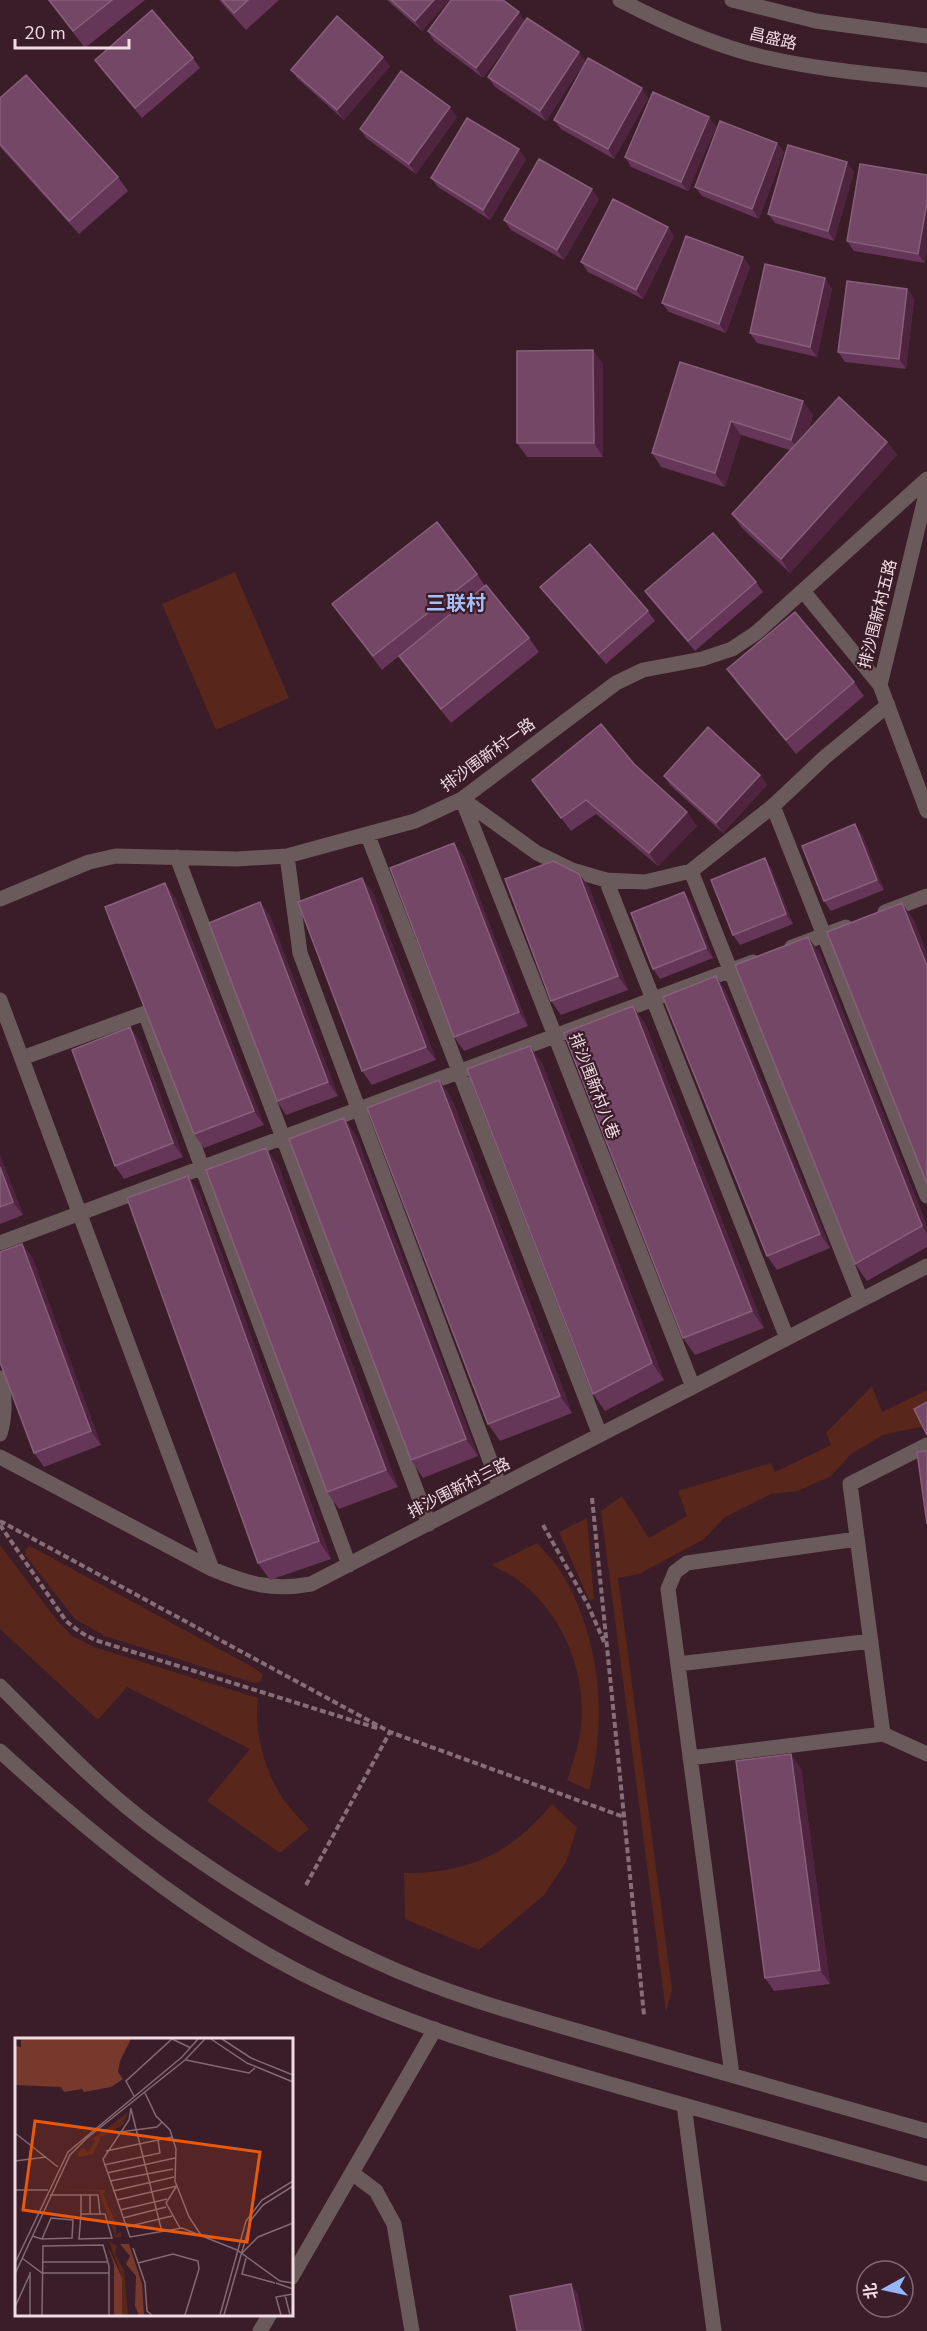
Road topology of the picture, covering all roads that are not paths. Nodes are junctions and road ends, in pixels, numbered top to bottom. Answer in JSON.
{"nodes":[{"id":1,"x":620,"y":0,"type":"edge"},
{"id":2,"x":732,"y":0,"type":"edge"},
{"id":3,"x":749,"y":3,"type":"edge"},
{"id":4,"x":927,"y":36,"type":"edge"},
{"id":5,"x":927,"y":80,"type":"edge"},
{"id":6,"x":927,"y":479,"type":"edge"},
{"id":7,"x":927,"y":490,"type":"edge"},
{"id":8,"x":803,"y":591,"type":"junction"},
{"id":9,"x":880,"y":685,"type":"junction"},
{"id":10,"x":888,"y":705,"type":"junction"},
{"id":11,"x":462,"y":799,"type":"junction"},
{"id":12,"x":773,"y":806,"type":"junction"},
{"id":13,"x":927,"y":811,"type":"edge"},
{"id":14,"x":368,"y":836,"type":"junction"},
{"id":15,"x":287,"y":856,"type":"junction"},
{"id":16,"x":177,"y":857,"type":"junction"},
{"id":17,"x":692,"y":871,"type":"junction"},
{"id":18,"x":606,"y":880,"type":"junction"},
{"id":19,"x":927,"y":896,"type":"edge"},
{"id":20,"x":0,"y":899,"type":"edge"},
{"id":21,"x":876,"y":916,"type":"edge"},
{"id":22,"x":855,"y":923,"type":"edge"},
{"id":23,"x":824,"y":935,"type":"junction"},
{"id":24,"x":783,"y":950,"type":"edge"},
{"id":25,"x":762,"y":958,"type":"edge"},
{"id":26,"x":731,"y":970,"type":"junction"},
{"id":27,"x":653,"y":999,"type":"junction"},
{"id":28,"x":0,"y":1000,"type":"edge"},
{"id":29,"x":555,"y":1035,"type":"junction"},
{"id":30,"x":22,"y":1058,"type":"junction"},
{"id":31,"x":459,"y":1071,"type":"junction"},
{"id":32,"x":359,"y":1108,"type":"junction"},
{"id":33,"x":202,"y":1168,"type":"junction"},
{"id":34,"x":927,"y":1196,"type":"edge"},
{"id":35,"x":79,"y":1214,"type":"junction"},
{"id":36,"x":0,"y":1243,"type":"edge"},
{"id":37,"x":927,"y":1266,"type":"edge"},
{"id":38,"x":861,"y":1300,"type":"junction"},
{"id":39,"x":787,"y":1338,"type":"junction"},
{"id":40,"x":0,"y":1378,"type":"edge"},
{"id":41,"x":693,"y":1387,"type":"junction"},
{"id":42,"x":0,"y":1434,"type":"edge"},
{"id":43,"x":600,"y":1435,"type":"junction"},
{"id":44,"x":927,"y":1445,"type":"edge"},
{"id":45,"x":0,"y":1457,"type":"edge"},
{"id":46,"x":501,"y":1487,"type":"junction"},
{"id":47,"x":429,"y":1524,"type":"junction"},
{"id":48,"x":857,"y":1539,"type":"junction"},
{"id":49,"x":349,"y":1566,"type":"junction"},
{"id":50,"x":212,"y":1569,"type":"junction"},
{"id":51,"x":871,"y":1641,"type":"junction"},
{"id":52,"x":678,"y":1664,"type":"junction"},
{"id":53,"x":0,"y":1686,"type":"edge"},
{"id":54,"x":883,"y":1734,"type":"junction"},
{"id":55,"x":0,"y":1751,"type":"edge"},
{"id":56,"x":927,"y":1754,"type":"edge"},
{"id":57,"x":690,"y":1758,"type":"junction"},
{"id":58,"x":435,"y":2029,"type":"junction"},
{"id":59,"x":732,"y":2076,"type":"junction"},
{"id":60,"x":684,"y":2105,"type":"junction"},
{"id":61,"x":927,"y":2131,"type":"edge"},
{"id":62,"x":352,"y":2173,"type":"junction"},
{"id":63,"x":927,"y":2175,"type":"edge"},
{"id":64,"x":292,"y":2276,"type":"edge"},
{"id":65,"x":269,"y":2316,"type":"edge"},
{"id":66,"x":260,"y":2331,"type":"edge"},
{"id":67,"x":412,"y":2331,"type":"edge"},
{"id":68,"x":714,"y":2331,"type":"edge"}],
"edges":[{"from":1,"to":5,"type":"street","name":"昌盛路"},
{"from":2,"to":3,"type":"street","name":"昌盛路"},
{"from":3,"to":4,"type":"street","name":"昌盛路"},
{"from":6,"to":8,"type":"street","name":"排沙围新村一路"},
{"from":7,"to":9,"type":"street","name":"排沙围新村五路"},
{"from":8,"to":9,"type":"street"},
{"from":8,"to":11,"type":"street","name":"排沙围新村一路"},
{"from":9,"to":10,"type":"street","name":"排沙围新村五路"},
{"from":10,"to":12,"type":"street"},
{"from":10,"to":13,"type":"street","name":"排沙围新村五路"},
{"from":11,"to":14,"type":"street","name":"排沙围新村一路"},
{"from":11,"to":18,"type":"street"},
{"from":11,"to":29,"type":"street","name":"排沙围新村八巷"},
{"from":12,"to":17,"type":"street"},
{"from":12,"to":23,"type":"street"},
{"from":14,"to":15,"type":"street","name":"排沙围新村一路"},
{"from":14,"to":31,"type":"street"},
{"from":15,"to":16,"type":"street","name":"排沙围新村一路"},
{"from":15,"to":32,"type":"street"},
{"from":16,"to":20,"type":"street","name":"排沙围新村一路"},
{"from":16,"to":47,"type":"street"},
{"from":17,"to":18,"type":"street"},
{"from":17,"to":26,"type":"street"},
{"from":18,"to":27,"type":"street"},
{"from":19,"to":21,"type":"street"},
{"from":22,"to":23,"type":"street"},
{"from":23,"to":24,"type":"street"},
{"from":23,"to":34,"type":"street"},
{"from":25,"to":26,"type":"street"},
{"from":26,"to":27,"type":"street"},
{"from":26,"to":38,"type":"street"},
{"from":27,"to":29,"type":"street"},
{"from":27,"to":39,"type":"street"},
{"from":28,"to":30,"type":"street"},
{"from":29,"to":31,"type":"street"},
{"from":29,"to":41,"type":"street","name":"排沙围新村八巷"},
{"from":30,"to":33,"type":"street"},
{"from":30,"to":35,"type":"street"},
{"from":31,"to":32,"type":"street"},
{"from":31,"to":43,"type":"street"},
{"from":32,"to":33,"type":"street"},
{"from":32,"to":46,"type":"street"},
{"from":33,"to":35,"type":"street"},
{"from":33,"to":49,"type":"street"},
{"from":35,"to":36,"type":"street"},
{"from":35,"to":50,"type":"street"},
{"from":37,"to":38,"type":"street","name":"排沙围新村三路"},
{"from":38,"to":39,"type":"street","name":"排沙围新村三路"},
{"from":39,"to":41,"type":"street","name":"排沙围新村三路"},
{"from":40,"to":42,"type":"street"},
{"from":41,"to":43,"type":"street","name":"排沙围新村三路"},
{"from":43,"to":46,"type":"street","name":"排沙围新村三路"},
{"from":44,"to":48,"type":"street"},
{"from":45,"to":50,"type":"street","name":"排沙围新村三路"},
{"from":46,"to":47,"type":"street","name":"排沙围新村三路"},
{"from":47,"to":49,"type":"street","name":"排沙围新村三路"},
{"from":48,"to":51,"type":"street"},
{"from":48,"to":52,"type":"street"},
{"from":49,"to":50,"type":"street","name":"排沙围新村三路"},
{"from":51,"to":52,"type":"street"},
{"from":51,"to":54,"type":"street"},
{"from":52,"to":57,"type":"street"},
{"from":53,"to":59,"type":"street"},
{"from":54,"to":56,"type":"street"},
{"from":54,"to":57,"type":"street"},
{"from":55,"to":58,"type":"street"},
{"from":57,"to":59,"type":"street"},
{"from":58,"to":60,"type":"street"},
{"from":58,"to":62,"type":"street"},
{"from":59,"to":61,"type":"street"},
{"from":60,"to":63,"type":"street"},
{"from":60,"to":68,"type":"street"},
{"from":62,"to":64,"type":"street"},
{"from":62,"to":67,"type":"street"},
{"from":65,"to":66,"type":"street"}]}
